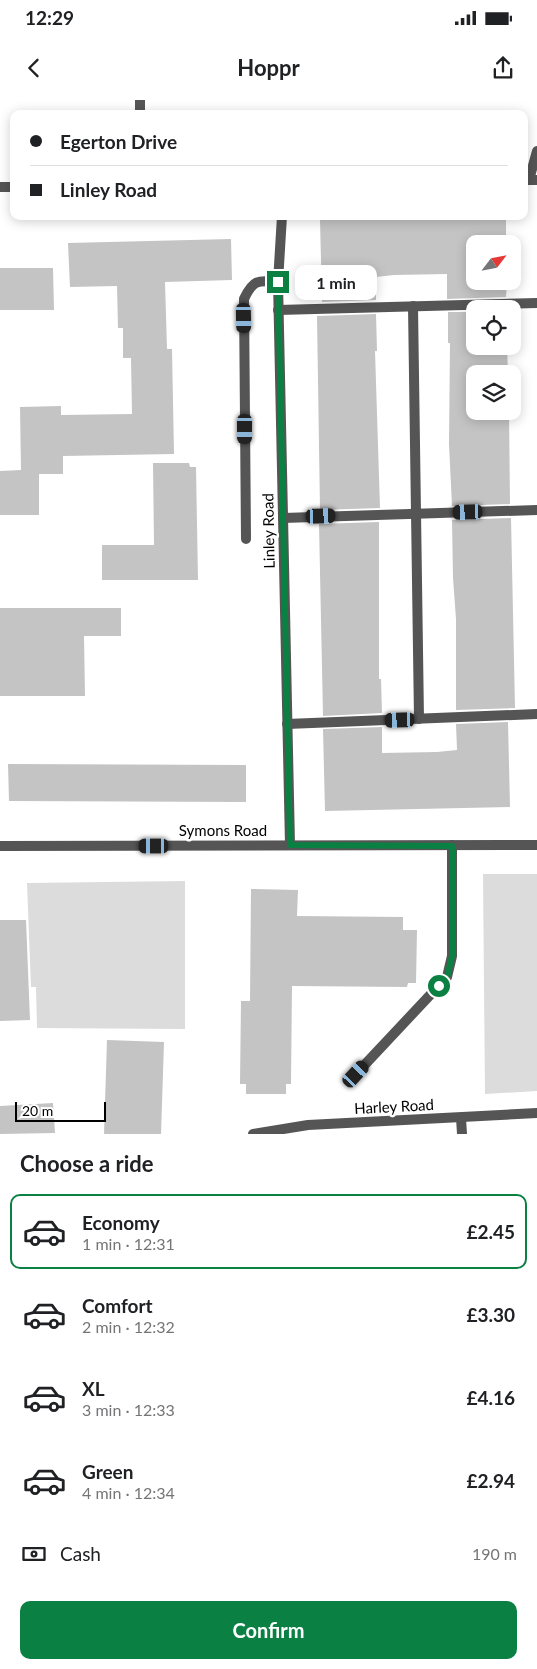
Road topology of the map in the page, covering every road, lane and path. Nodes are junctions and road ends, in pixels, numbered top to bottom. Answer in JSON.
{"nodes":[{"id":1,"x":537,"y":151,"type":"edge"},
{"id":2,"x":530,"y":180,"type":"edge"},
{"id":3,"x":282,"y":220,"type":"edge"},
{"id":4,"x":278,"y":282,"type":"junction"},
{"id":5,"x":537,"y":303,"type":"edge"},
{"id":6,"x":413,"y":306,"type":"junction"},
{"id":7,"x":278,"y":310,"type":"junction"},
{"id":8,"x":537,"y":510,"type":"edge"},
{"id":9,"x":416,"y":514,"type":"junction"},
{"id":10,"x":283,"y":518,"type":"junction"},
{"id":11,"x":246,"y":539,"type":"dead end"},
{"id":12,"x":537,"y":714,"type":"edge"},
{"id":13,"x":419,"y":719,"type":"junction"},
{"id":14,"x":287,"y":724,"type":"junction"},
{"id":15,"x":290,"y":845,"type":"junction"},
{"id":16,"x":537,"y":845,"type":"edge"},
{"id":17,"x":0,"y":846,"type":"edge"},
{"id":18,"x":452,"y":846,"type":"junction"},
{"id":19,"x":356,"y":1074,"type":"dead end"},
{"id":20,"x":537,"y":1113,"type":"edge"},
{"id":21,"x":461,"y":1118,"type":"junction"},
{"id":22,"x":304,"y":1130,"type":"edge"},
{"id":23,"x":253,"y":1134,"type":"edge"},
{"id":24,"x":462,"y":1134,"type":"edge"}],
"edges":[{"from":1,"to":2,"type":"street"},
{"from":3,"to":4,"type":"street","name":"Linley Road"},
{"from":4,"to":7,"type":"street","name":"Linley Road"},
{"from":4,"to":11,"type":"street"},
{"from":5,"to":6,"type":"street"},
{"from":6,"to":7,"type":"street"},
{"from":6,"to":9,"type":"street"},
{"from":7,"to":10,"type":"street","name":"Linley Road"},
{"from":8,"to":9,"type":"street"},
{"from":9,"to":10,"type":"street"},
{"from":9,"to":13,"type":"street"},
{"from":10,"to":14,"type":"street","name":"Linley Road"},
{"from":12,"to":13,"type":"street"},
{"from":13,"to":14,"type":"street"},
{"from":14,"to":15,"type":"street","name":"Linley Road"},
{"from":15,"to":17,"type":"street","name":"Symons Road"},
{"from":15,"to":18,"type":"street","name":"Symons Road"},
{"from":16,"to":18,"type":"street","name":"Symons Road"},
{"from":18,"to":19,"type":"street"},
{"from":20,"to":21,"type":"street","name":"Harley Road"},
{"from":21,"to":22,"type":"street","name":"Harley Road"},
{"from":21,"to":24,"type":"street"},
{"from":22,"to":23,"type":"street","name":"Harley Road"}]}
